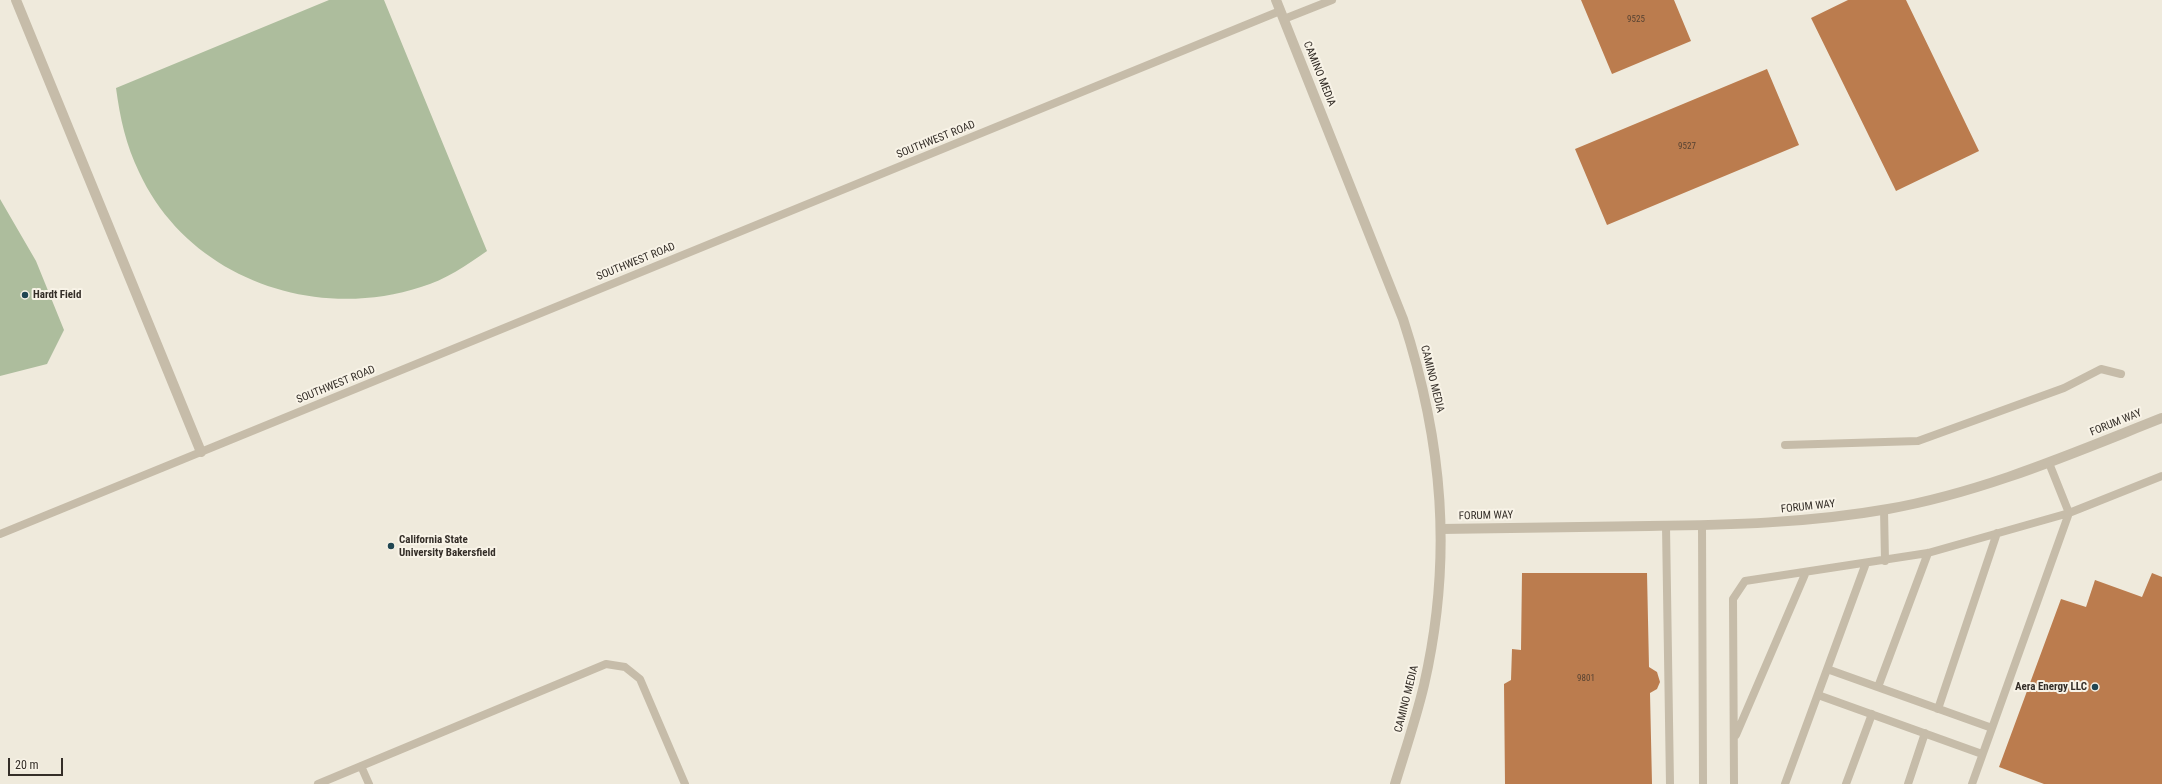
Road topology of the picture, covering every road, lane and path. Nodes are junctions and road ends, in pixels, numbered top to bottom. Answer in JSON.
{"nodes":[{"id":1,"x":16,"y":0,"type":"edge"},
{"id":2,"x":1276,"y":0,"type":"edge"},
{"id":3,"x":1332,"y":0,"type":"edge"},
{"id":4,"x":1282,"y":15,"type":"junction"},
{"id":5,"x":2121,"y":374,"type":"dead end"},
{"id":6,"x":2162,"y":418,"type":"edge"},
{"id":7,"x":1785,"y":445,"type":"dead end"},
{"id":8,"x":200,"y":452,"type":"junction"},
{"id":9,"x":2049,"y":463,"type":"junction"},
{"id":10,"x":2162,"y":476,"type":"edge"},
{"id":11,"x":1884,"y":510,"type":"junction"},
{"id":12,"x":2069,"y":513,"type":"junction"},
{"id":13,"x":1702,"y":525,"type":"junction"},
{"id":14,"x":1666,"y":526,"type":"junction"},
{"id":15,"x":1441,"y":529,"type":"junction"},
{"id":16,"x":1997,"y":533,"type":"junction"},
{"id":17,"x":0,"y":534,"type":"edge"},
{"id":18,"x":1928,"y":553,"type":"junction"},
{"id":19,"x":1885,"y":560,"type":"junction"},
{"id":20,"x":1866,"y":563,"type":"junction"},
{"id":21,"x":1806,"y":572,"type":"junction"},
{"id":22,"x":1827,"y":669,"type":"junction"},
{"id":23,"x":1878,"y":687,"type":"junction"},
{"id":24,"x":1818,"y":694,"type":"junction"},
{"id":25,"x":1938,"y":709,"type":"junction"},
{"id":26,"x":1872,"y":714,"type":"junction"},
{"id":27,"x":1992,"y":728,"type":"junction"},
{"id":28,"x":1925,"y":733,"type":"junction"},
{"id":29,"x":1734,"y":737,"type":"junction"},
{"id":30,"x":1982,"y":754,"type":"junction"},
{"id":31,"x":361,"y":766,"type":"junction"},
{"id":32,"x":318,"y":784,"type":"edge"},
{"id":33,"x":369,"y":784,"type":"edge"},
{"id":34,"x":685,"y":784,"type":"edge"},
{"id":35,"x":1395,"y":784,"type":"edge"},
{"id":36,"x":1670,"y":784,"type":"edge"},
{"id":37,"x":1704,"y":784,"type":"edge"},
{"id":38,"x":1734,"y":784,"type":"edge"},
{"id":39,"x":1784,"y":784,"type":"edge"},
{"id":40,"x":1846,"y":784,"type":"edge"},
{"id":41,"x":1908,"y":784,"type":"edge"},
{"id":42,"x":1972,"y":784,"type":"edge"}],
"edges":[{"from":1,"to":8,"type":"street"},
{"from":2,"to":4,"type":"street","name":"CAMINO MEDIA"},
{"from":3,"to":4,"type":"lane","name":"SOUTHWEST ROAD"},
{"from":4,"to":8,"type":"lane","name":"SOUTHWEST ROAD"},
{"from":4,"to":15,"type":"street","name":"CAMINO MEDIA"},
{"from":5,"to":7,"type":"lane"},
{"from":6,"to":9,"type":"street","name":"FORUM WAY"},
{"from":8,"to":17,"type":"lane","name":"SOUTHWEST ROAD"},
{"from":9,"to":11,"type":"street","name":"FORUM WAY"},
{"from":9,"to":12,"type":"lane"},
{"from":10,"to":12,"type":"lane"},
{"from":11,"to":13,"type":"street","name":"FORUM WAY"},
{"from":11,"to":19,"type":"lane"},
{"from":12,"to":16,"type":"lane"},
{"from":12,"to":27,"type":"lane"},
{"from":13,"to":14,"type":"street","name":"FORUM WAY"},
{"from":13,"to":37,"type":"lane"},
{"from":14,"to":15,"type":"street","name":"FORUM WAY"},
{"from":14,"to":36,"type":"lane"},
{"from":15,"to":35,"type":"street","name":"CAMINO MEDIA"},
{"from":16,"to":18,"type":"lane"},
{"from":16,"to":25,"type":"lane"},
{"from":18,"to":19,"type":"lane"},
{"from":18,"to":23,"type":"lane"},
{"from":19,"to":20,"type":"lane"},
{"from":20,"to":21,"type":"lane"},
{"from":20,"to":22,"type":"lane"},
{"from":21,"to":29,"type":"lane"},
{"from":21,"to":29,"type":"lane"},
{"from":22,"to":23,"type":"lane"},
{"from":22,"to":24,"type":"lane"},
{"from":23,"to":25,"type":"lane"},
{"from":24,"to":26,"type":"lane"},
{"from":24,"to":39,"type":"lane"},
{"from":25,"to":27,"type":"lane"},
{"from":26,"to":28,"type":"lane"},
{"from":26,"to":40,"type":"lane"},
{"from":27,"to":30,"type":"lane"},
{"from":28,"to":30,"type":"lane"},
{"from":28,"to":41,"type":"lane"},
{"from":29,"to":38,"type":"lane"},
{"from":30,"to":42,"type":"lane"},
{"from":31,"to":32,"type":"lane"},
{"from":31,"to":33,"type":"lane"},
{"from":31,"to":34,"type":"lane"}]}
